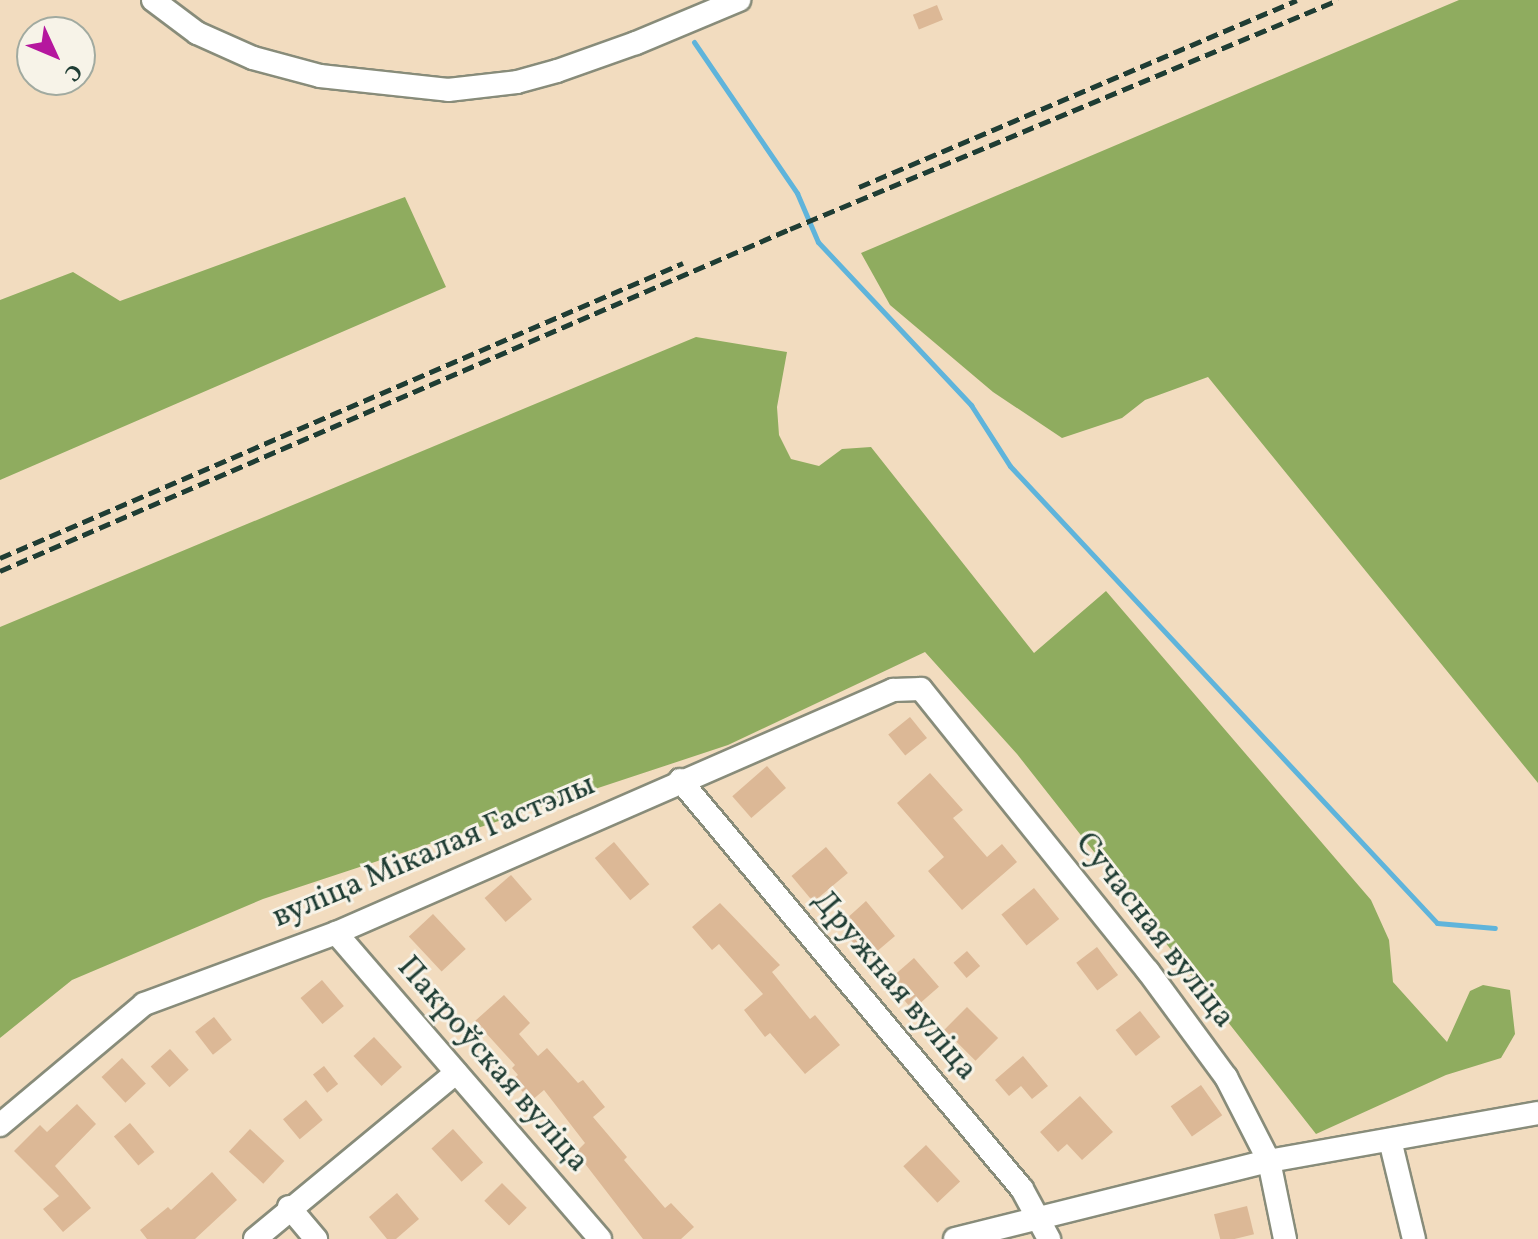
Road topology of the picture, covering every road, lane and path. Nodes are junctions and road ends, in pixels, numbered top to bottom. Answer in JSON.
{"nodes":[{"id":1,"x":153,"y":0,"type":"edge"},
{"id":2,"x":739,"y":0,"type":"edge"},
{"id":3,"x":921,"y":689,"type":"joint"},
{"id":4,"x":680,"y":780,"type":"junction"},
{"id":5,"x":336,"y":933,"type":"junction"},
{"id":6,"x":456,"y":1073,"type":"junction"},
{"id":7,"x":1538,"y":1113,"type":"edge"},
{"id":8,"x":0,"y":1125,"type":"edge"},
{"id":9,"x":1390,"y":1140,"type":"junction"},
{"id":10,"x":1269,"y":1161,"type":"junction"},
{"id":11,"x":289,"y":1207,"type":"junction"},
{"id":12,"x":1045,"y":1229,"type":"edge"},
{"id":13,"x":255,"y":1239,"type":"edge"},
{"id":14,"x":316,"y":1239,"type":"edge"},
{"id":15,"x":600,"y":1239,"type":"edge"},
{"id":16,"x":955,"y":1239,"type":"edge"},
{"id":17,"x":1285,"y":1239,"type":"edge"},
{"id":18,"x":1414,"y":1239,"type":"edge"}],
"edges":[{"from":1,"to":2,"type":"street"},
{"from":3,"to":4,"type":"street","name":"вуліца Мікалая Гастэлы"},
{"from":3,"to":10,"type":"street","name":"Сучасная вуліца"},
{"from":4,"to":5,"type":"street","name":"вуліца Мікалая Гастэлы"},
{"from":4,"to":12,"type":"street","name":"Дружная вуліца"},
{"from":5,"to":6,"type":"street","name":"Пакроўская вуліца"},
{"from":5,"to":8,"type":"street","name":"вуліца Мікалая Гастэлы"},
{"from":6,"to":11,"type":"street"},
{"from":6,"to":15,"type":"street","name":"Пакроўская вуліца"},
{"from":7,"to":9,"type":"street"},
{"from":9,"to":10,"type":"street"},
{"from":9,"to":18,"type":"street"},
{"from":10,"to":12,"type":"street"},
{"from":10,"to":17,"type":"street","name":"Сучасная вуліца"},
{"from":11,"to":13,"type":"street"},
{"from":11,"to":14,"type":"street"},
{"from":12,"to":16,"type":"street"}]}
